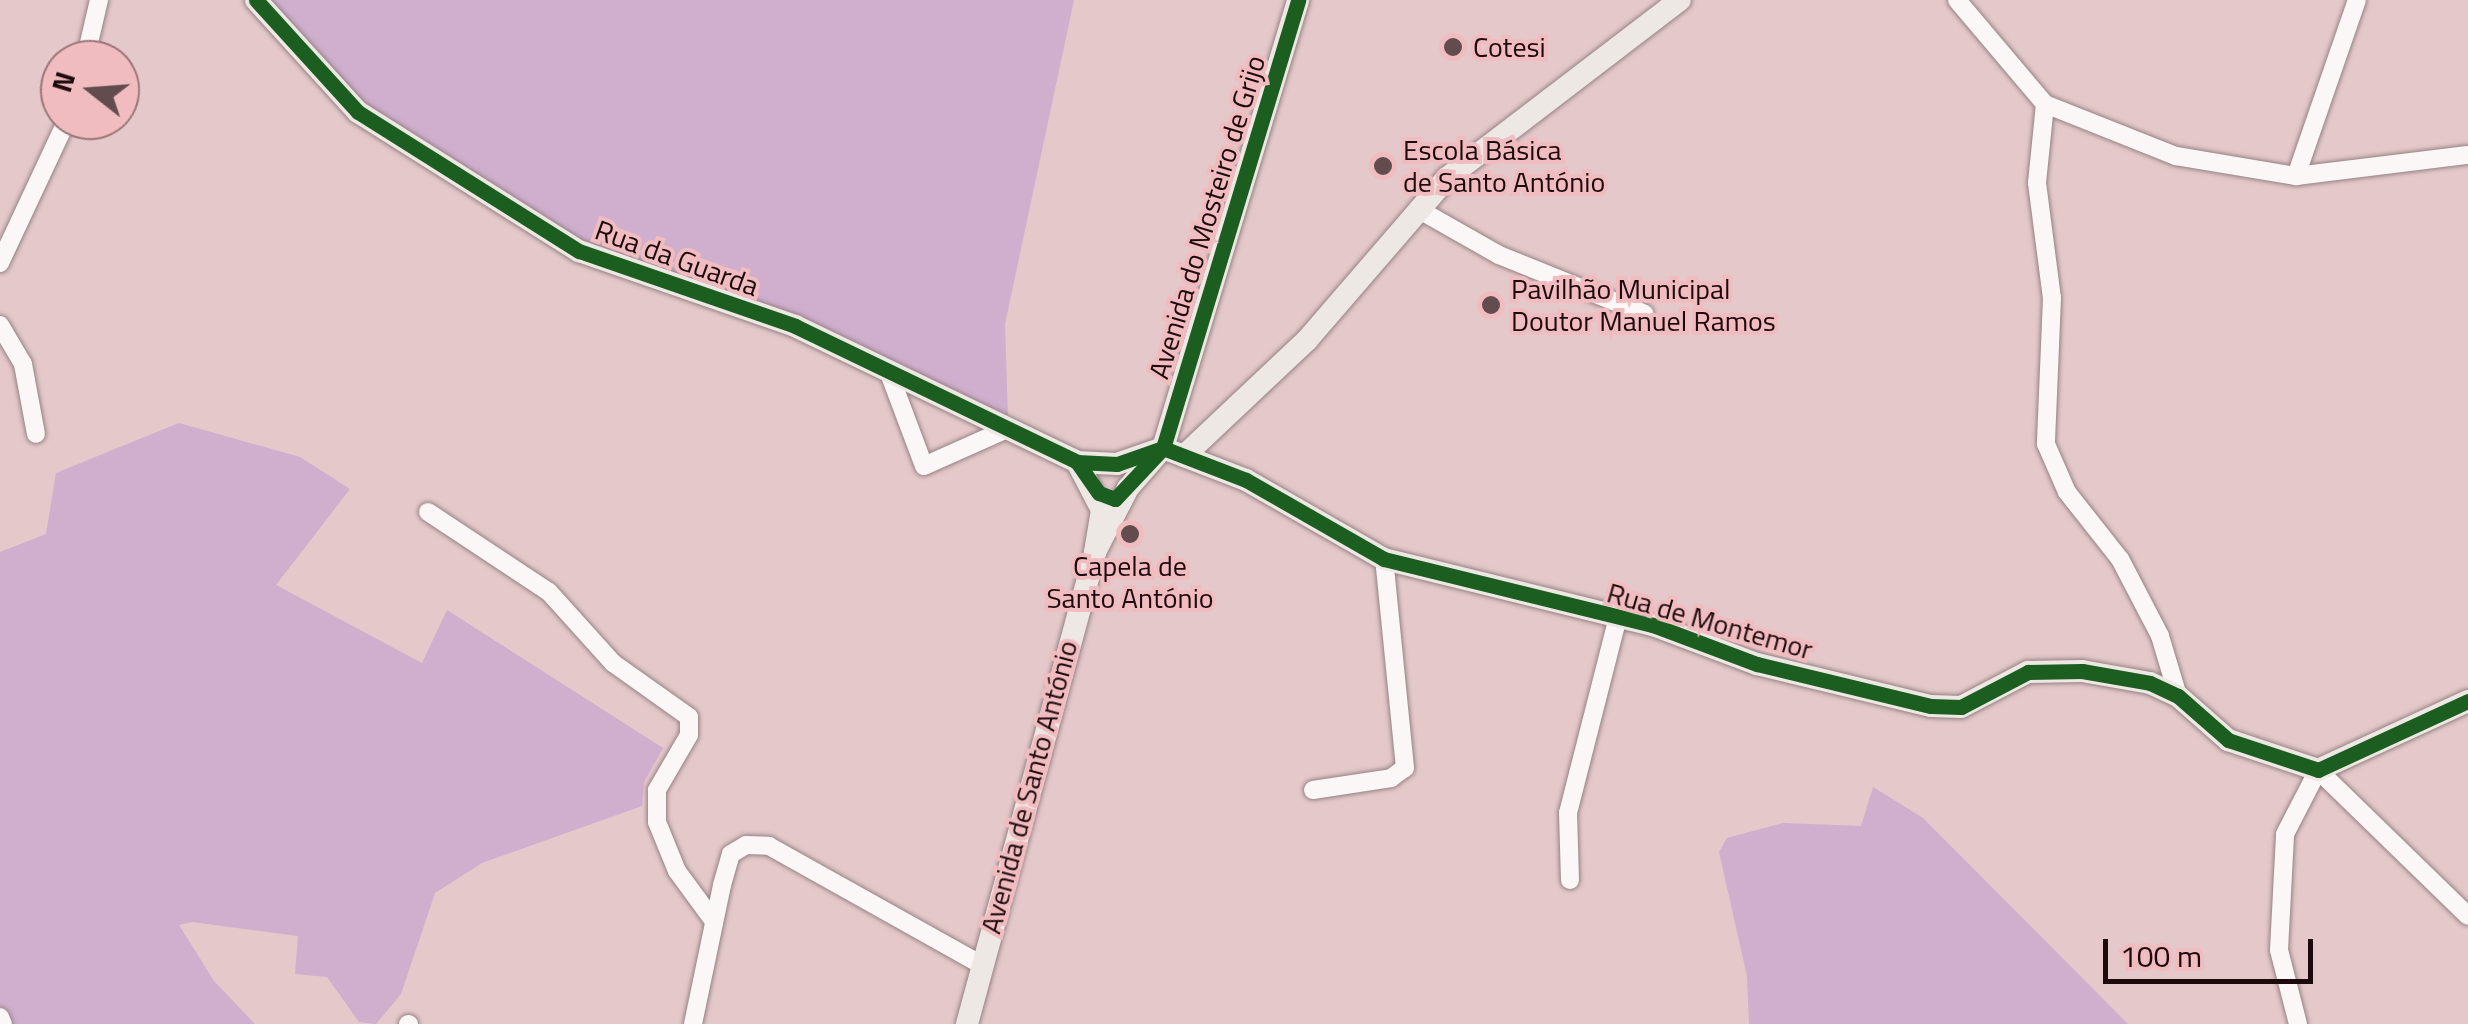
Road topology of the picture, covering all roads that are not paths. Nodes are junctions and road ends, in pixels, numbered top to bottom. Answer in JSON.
{"nodes":[{"id":1,"x":100,"y":0,"type":"edge"},
{"id":2,"x":256,"y":0,"type":"edge"},
{"id":3,"x":1298,"y":0,"type":"edge"},
{"id":4,"x":1680,"y":0,"type":"edge"},
{"id":5,"x":1958,"y":0,"type":"edge"},
{"id":6,"x":2357,"y":0,"type":"edge"},
{"id":7,"x":89,"y":40,"type":"edge"},
{"id":8,"x":2045,"y":104,"type":"junction"},
{"id":9,"x":57,"y":140,"type":"edge"},
{"id":10,"x":2468,"y":155,"type":"edge"},
{"id":11,"x":2296,"y":176,"type":"junction"},
{"id":12,"x":1418,"y":209,"type":"junction"},
{"id":13,"x":0,"y":263,"type":"edge"},
{"id":14,"x":1645,"y":314,"type":"dead end"},
{"id":15,"x":0,"y":325,"type":"edge"},
{"id":16,"x":889,"y":373,"type":"junction"},
{"id":17,"x":1005,"y":430,"type":"junction"},
{"id":18,"x":36,"y":434,"type":"dead end"},
{"id":19,"x":1173,"y":452,"type":"junction"},
{"id":20,"x":1104,"y":477,"type":"junction"},
{"id":21,"x":1126,"y":491,"type":"junction"},
{"id":22,"x":428,"y":512,"type":"dead end"},
{"id":23,"x":1095,"y":552,"type":"junction"},
{"id":24,"x":1384,"y":559,"type":"junction"},
{"id":25,"x":1618,"y":617,"type":"junction"},
{"id":26,"x":2178,"y":696,"type":"junction"},
{"id":27,"x":2468,"y":701,"type":"edge"},
{"id":28,"x":2318,"y":770,"type":"junction"},
{"id":29,"x":1313,"y":790,"type":"dead end"},
{"id":30,"x":1570,"y":880,"type":"dead end"},
{"id":31,"x":2468,"y":916,"type":"edge"},
{"id":32,"x":713,"y":920,"type":"junction"},
{"id":33,"x":980,"y":964,"type":"junction"},
{"id":34,"x":970,"y":1021,"type":"edge"},
{"id":35,"x":693,"y":1024,"type":"edge"},
{"id":36,"x":2298,"y":1024,"type":"edge"}],
"edges":[{"from":1,"to":7,"type":"street"},
{"from":2,"to":16,"type":"main road","name":"Rua da Guarda"},
{"from":3,"to":19,"type":"main road","name":"Avenida do Mosteiro de Grijo"},
{"from":4,"to":12,"type":"main road"},
{"from":5,"to":8,"type":"street"},
{"from":6,"to":11,"type":"street"},
{"from":8,"to":11,"type":"street"},
{"from":8,"to":26,"type":"street"},
{"from":9,"to":13,"type":"street"},
{"from":10,"to":11,"type":"street"},
{"from":12,"to":14,"type":"street"},
{"from":12,"to":19,"type":"main road"},
{"from":15,"to":18,"type":"street"},
{"from":16,"to":17,"type":"main road","name":"Rua da Guarda"},
{"from":16,"to":17,"type":"street"},
{"from":17,"to":20,"type":"main road","name":"Rua da Guarda"},
{"from":19,"to":20,"type":"main road"},
{"from":19,"to":21,"type":"main road","name":"Avenida do Mosteiro de Grijo"},
{"from":19,"to":24,"type":"main road","name":"Rua de Montemor"},
{"from":20,"to":21,"type":"main road","name":"Rua da Guarda"},
{"from":20,"to":23,"type":"main road","name":"Avenida de Santo António"},
{"from":21,"to":23,"type":"main road","name":"Avenida de Santo António"},
{"from":22,"to":32,"type":"street"},
{"from":23,"to":33,"type":"main road","name":"Avenida de Santo António"},
{"from":24,"to":25,"type":"main road","name":"Rua de Montemor"},
{"from":24,"to":29,"type":"street"},
{"from":25,"to":26,"type":"main road","name":"Rua de Montemor"},
{"from":25,"to":30,"type":"street"},
{"from":26,"to":28,"type":"main road"},
{"from":27,"to":28,"type":"main road"},
{"from":28,"to":31,"type":"street"},
{"from":28,"to":36,"type":"street"},
{"from":32,"to":33,"type":"street"},
{"from":32,"to":35,"type":"street"},
{"from":33,"to":34,"type":"main road","name":"Avenida de Santo António"}]}
